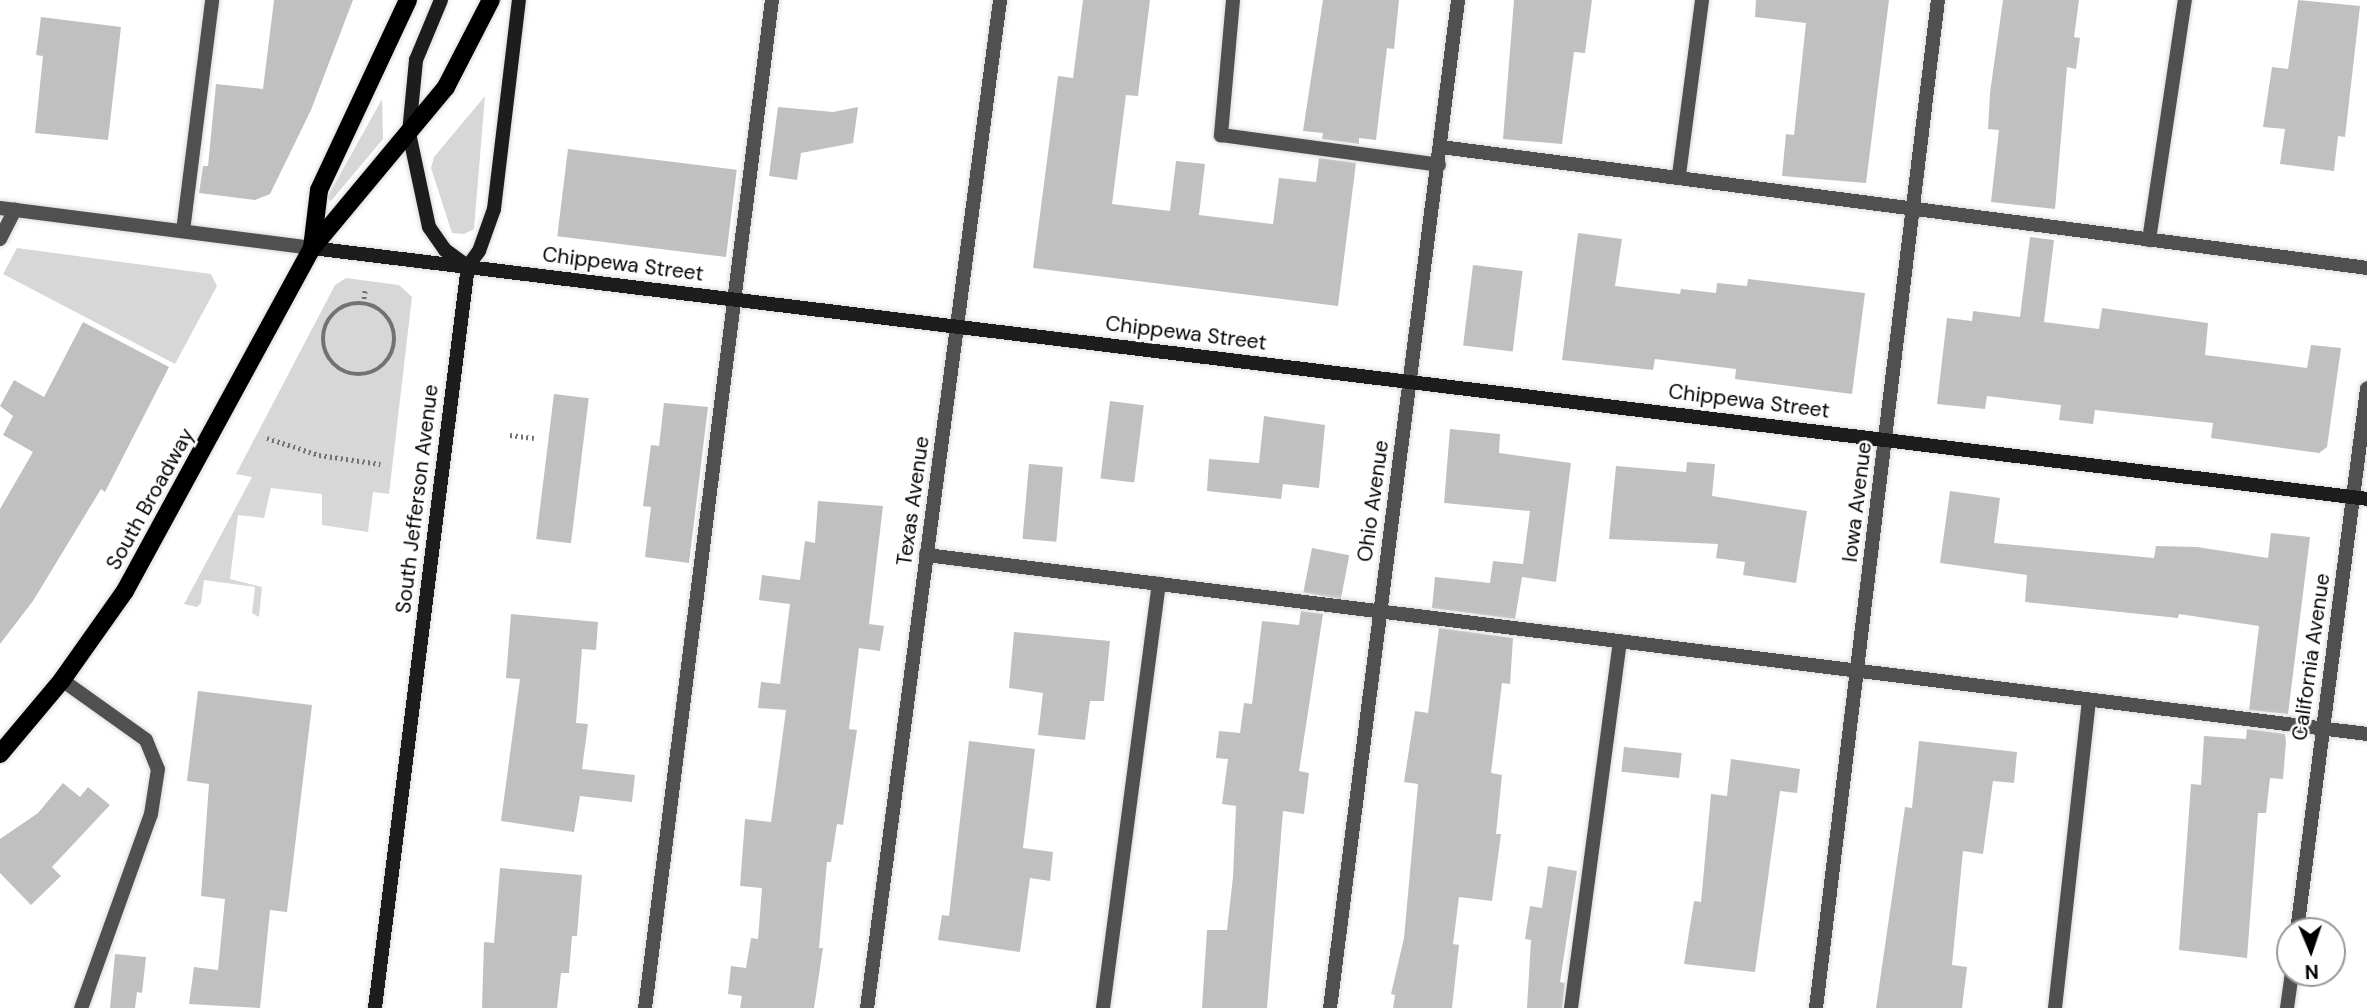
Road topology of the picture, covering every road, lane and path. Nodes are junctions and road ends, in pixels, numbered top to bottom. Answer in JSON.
{"nodes":[{"id":1,"x":212,"y":0,"type":"edge"},
{"id":2,"x":408,"y":0,"type":"edge"},
{"id":3,"x":441,"y":0,"type":"edge"},
{"id":4,"x":491,"y":0,"type":"edge"},
{"id":5,"x":519,"y":0,"type":"edge"},
{"id":6,"x":772,"y":0,"type":"edge"},
{"id":7,"x":1000,"y":0,"type":"edge"},
{"id":8,"x":1233,"y":0,"type":"edge"},
{"id":9,"x":1458,"y":0,"type":"edge"},
{"id":10,"x":1702,"y":0,"type":"edge"},
{"id":11,"x":1938,"y":0,"type":"edge"},
{"id":12,"x":2185,"y":0,"type":"edge"},
{"id":13,"x":409,"y":133,"type":"junction"},
{"id":14,"x":1441,"y":147,"type":"junction"},
{"id":15,"x":1438,"y":165,"type":"junction"},
{"id":16,"x":1679,"y":175,"type":"junction"},
{"id":17,"x":1913,"y":208,"type":"junction"},
{"id":18,"x":8,"y":209,"type":"edge"},
{"id":19,"x":183,"y":231,"type":"junction"},
{"id":20,"x":0,"y":239,"type":"edge"},
{"id":21,"x":2149,"y":240,"type":"junction"},
{"id":22,"x":312,"y":248,"type":"junction"},
{"id":23,"x":468,"y":266,"type":"junction"},
{"id":24,"x":2367,"y":268,"type":"edge"},
{"id":25,"x":365,"y":289,"type":"dead end"},
{"id":26,"x":734,"y":299,"type":"junction"},
{"id":27,"x":363,"y":304,"type":"junction"},
{"id":28,"x":960,"y":326,"type":"junction"},
{"id":29,"x":1411,"y":382,"type":"junction"},
{"id":30,"x":2367,"y":389,"type":"edge"},
{"id":31,"x":510,"y":435,"type":"dead end"},
{"id":32,"x":267,"y":438,"type":"dead end"},
{"id":33,"x":534,"y":438,"type":"dead end"},
{"id":34,"x":1886,"y":439,"type":"junction"},
{"id":35,"x":380,"y":464,"type":"dead end"},
{"id":36,"x":2360,"y":499,"type":"edge"},
{"id":37,"x":926,"y":555,"type":"junction"},
{"id":38,"x":1159,"y":584,"type":"junction"},
{"id":39,"x":1379,"y":611,"type":"junction"},
{"id":40,"x":1619,"y":641,"type":"junction"},
{"id":41,"x":1857,"y":673,"type":"junction"},
{"id":42,"x":62,"y":680,"type":"junction"},
{"id":43,"x":2090,"y":700,"type":"junction"},
{"id":44,"x":2323,"y":729,"type":"junction"},
{"id":45,"x":2367,"y":734,"type":"edge"},
{"id":46,"x":0,"y":754,"type":"edge"},
{"id":47,"x":2299,"y":917,"type":"edge"},
{"id":48,"x":2290,"y":987,"type":"edge"},
{"id":49,"x":81,"y":1008,"type":"edge"},
{"id":50,"x":375,"y":1008,"type":"edge"},
{"id":51,"x":645,"y":1008,"type":"edge"},
{"id":52,"x":867,"y":1008,"type":"edge"},
{"id":53,"x":1103,"y":1008,"type":"edge"},
{"id":54,"x":1330,"y":1008,"type":"edge"},
{"id":55,"x":1571,"y":1008,"type":"edge"},
{"id":56,"x":1816,"y":1008,"type":"edge"},
{"id":57,"x":2055,"y":1008,"type":"edge"},
{"id":58,"x":2287,"y":1008,"type":"edge"}],
"edges":[{"from":1,"to":19,"type":"street"},
{"from":2,"to":22,"type":"main road","name":"South Broadway"},
{"from":3,"to":13,"type":"main road"},
{"from":4,"to":13,"type":"main road","name":"South Broadway"},
{"from":5,"to":23,"type":"main road","name":"South Jefferson Avenue"},
{"from":6,"to":26,"type":"street"},
{"from":7,"to":28,"type":"street","name":"Texas Avenue"},
{"from":8,"to":15,"type":"street"},
{"from":9,"to":14,"type":"street","name":"Ohio Avenue"},
{"from":10,"to":16,"type":"street"},
{"from":11,"to":17,"type":"street","name":"Iowa Avenue"},
{"from":12,"to":21,"type":"street"},
{"from":13,"to":22,"type":"main road","name":"South Broadway"},
{"from":13,"to":23,"type":"main road"},
{"from":14,"to":15,"type":"street","name":"Ohio Avenue"},
{"from":14,"to":16,"type":"street"},
{"from":15,"to":29,"type":"street","name":"Ohio Avenue"},
{"from":16,"to":17,"type":"street"},
{"from":17,"to":21,"type":"street"},
{"from":17,"to":34,"type":"street","name":"Iowa Avenue"},
{"from":18,"to":19,"type":"street","name":"Chippewa Street"},
{"from":18,"to":20,"type":"street"},
{"from":19,"to":22,"type":"street","name":"Chippewa Street"},
{"from":21,"to":24,"type":"street"},
{"from":22,"to":23,"type":"main road","name":"Chippewa Street"},
{"from":22,"to":42,"type":"main road","name":"South Broadway"},
{"from":23,"to":26,"type":"main road","name":"Chippewa Street"},
{"from":23,"to":50,"type":"main road","name":"South Jefferson Avenue"},
{"from":25,"to":27,"type":"path"},
{"from":26,"to":28,"type":"main road","name":"Chippewa Street"},
{"from":26,"to":51,"type":"street"},
{"from":27,"to":27,"type":"path"},
{"from":28,"to":29,"type":"main road","name":"Chippewa Street"},
{"from":28,"to":37,"type":"street","name":"Texas Avenue"},
{"from":29,"to":34,"type":"main road","name":"Chippewa Street"},
{"from":29,"to":39,"type":"street","name":"Ohio Avenue"},
{"from":30,"to":36,"type":"street","name":"California Avenue"},
{"from":31,"to":33,"type":"path"},
{"from":32,"to":35,"type":"path"},
{"from":34,"to":36,"type":"main road","name":"Chippewa Street"},
{"from":34,"to":41,"type":"street","name":"Iowa Avenue"},
{"from":36,"to":44,"type":"street","name":"California Avenue"},
{"from":37,"to":38,"type":"street"},
{"from":37,"to":52,"type":"street","name":"Texas Avenue"},
{"from":38,"to":39,"type":"street"},
{"from":38,"to":53,"type":"street"},
{"from":39,"to":40,"type":"street"},
{"from":39,"to":54,"type":"street","name":"Ohio Avenue"},
{"from":40,"to":41,"type":"street"},
{"from":40,"to":55,"type":"street"},
{"from":41,"to":43,"type":"street"},
{"from":41,"to":56,"type":"street","name":"Iowa Avenue"},
{"from":42,"to":46,"type":"main road","name":"South Broadway"},
{"from":42,"to":49,"type":"street"},
{"from":43,"to":44,"type":"street"},
{"from":43,"to":57,"type":"street"},
{"from":44,"to":45,"type":"street"},
{"from":44,"to":47,"type":"street","name":"California Avenue"},
{"from":48,"to":58,"type":"street"}]}
